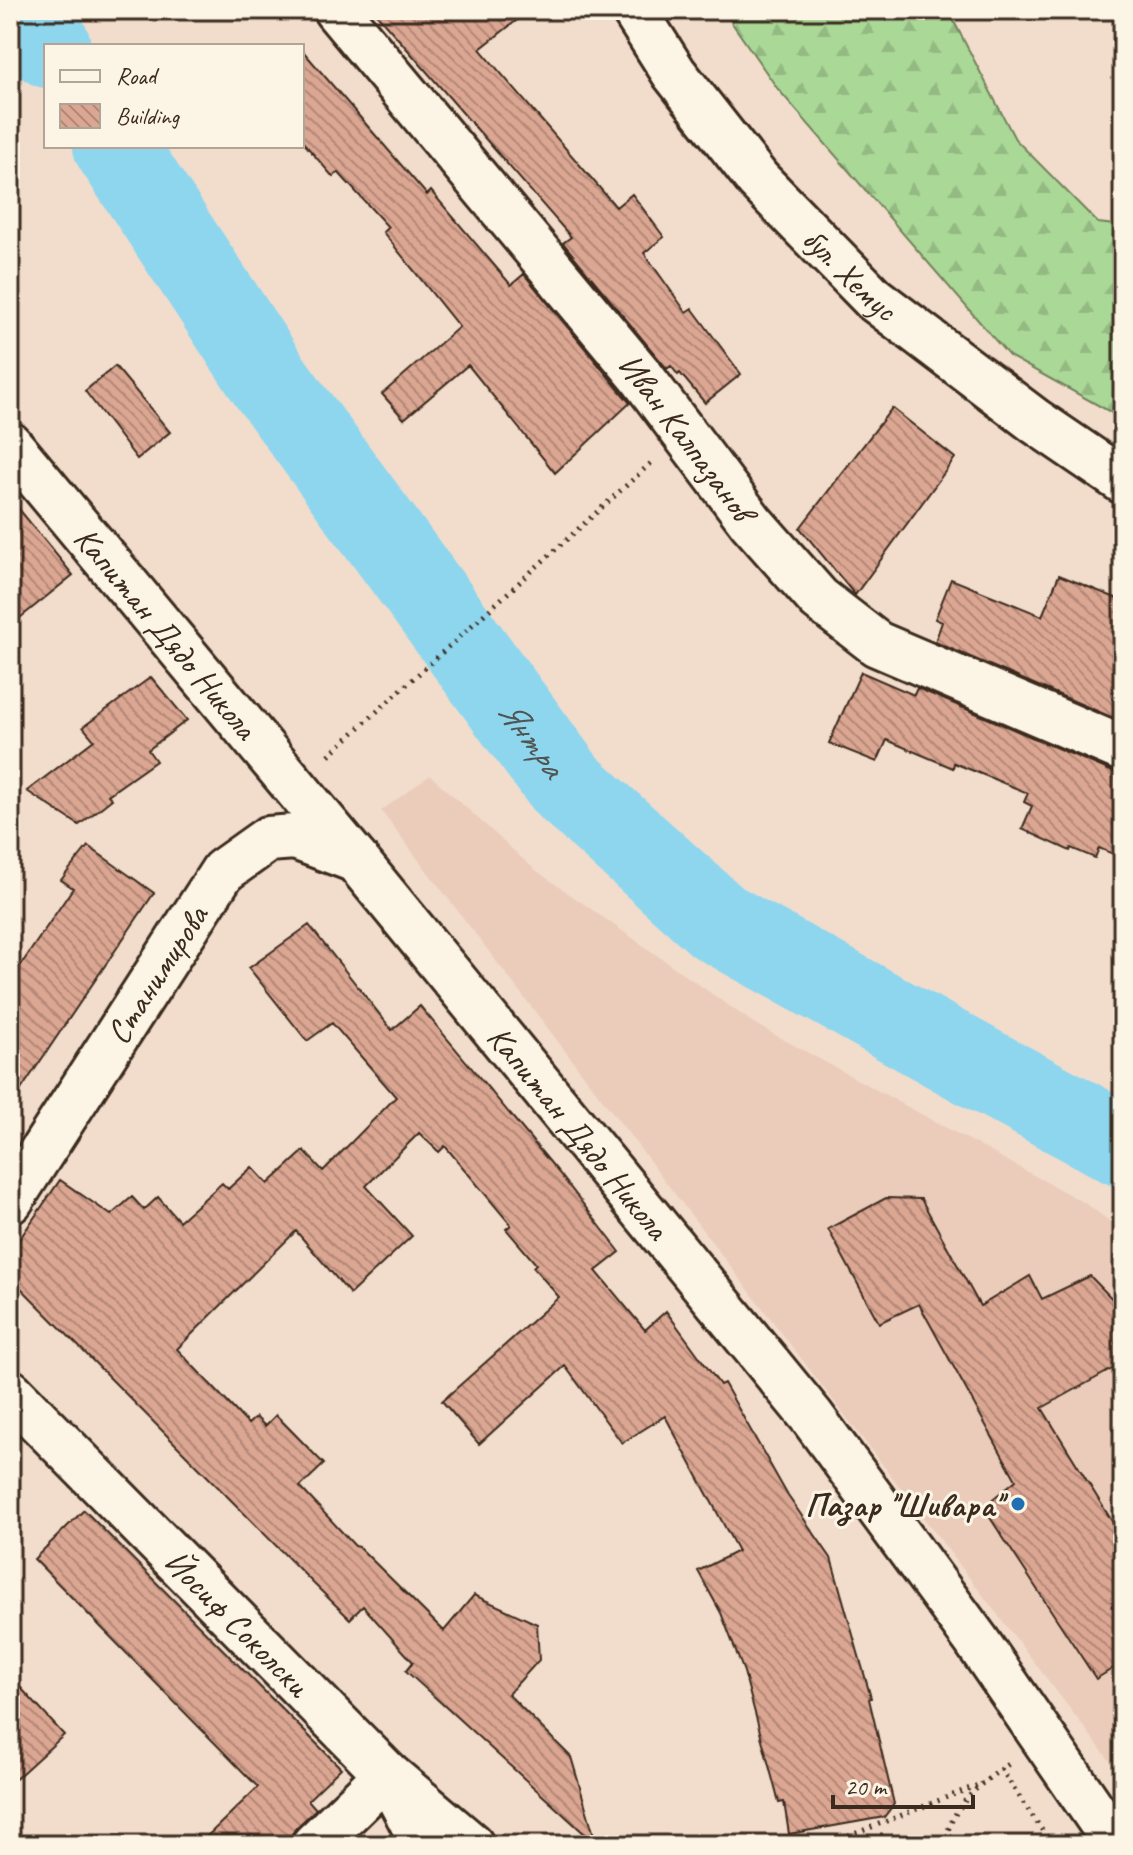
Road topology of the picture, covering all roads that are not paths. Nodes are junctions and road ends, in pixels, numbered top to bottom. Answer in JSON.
{"nodes":[{"id":1,"x":336,"y":10,"type":"edge"},
{"id":2,"x":634,"y":10,"type":"edge"},
{"id":3,"x":10,"y":445,"type":"edge"},
{"id":4,"x":1123,"y":481,"type":"edge"},
{"id":5,"x":1123,"y":749,"type":"edge"},
{"id":6,"x":356,"y":860,"type":"junction"},
{"id":7,"x":10,"y":1201,"type":"edge"},
{"id":8,"x":10,"y":1392,"type":"edge"},
{"id":9,"x":387,"y":1774,"type":"junction"},
{"id":10,"x":314,"y":1845,"type":"edge"},
{"id":11,"x":424,"y":1845,"type":"edge"},
{"id":12,"x":471,"y":1845,"type":"edge"},
{"id":13,"x":1117,"y":1845,"type":"edge"}],
"edges":[{"from":1,"to":5,"type":"street","name":"Иван Калпазанов"},
{"from":2,"to":4,"type":"street","name":"бул. Хемус"},
{"from":3,"to":6,"type":"street","name":"Капитан Дядо Никола"},
{"from":6,"to":7,"type":"street","name":"Станимирова"},
{"from":6,"to":13,"type":"street","name":"Капитан Дядо Никола"},
{"from":8,"to":9,"type":"street","name":"Йосиф Соколски"},
{"from":9,"to":10,"type":"street"},
{"from":9,"to":11,"type":"street"},
{"from":9,"to":12,"type":"street","name":"Йосиф Соколски"}]}
